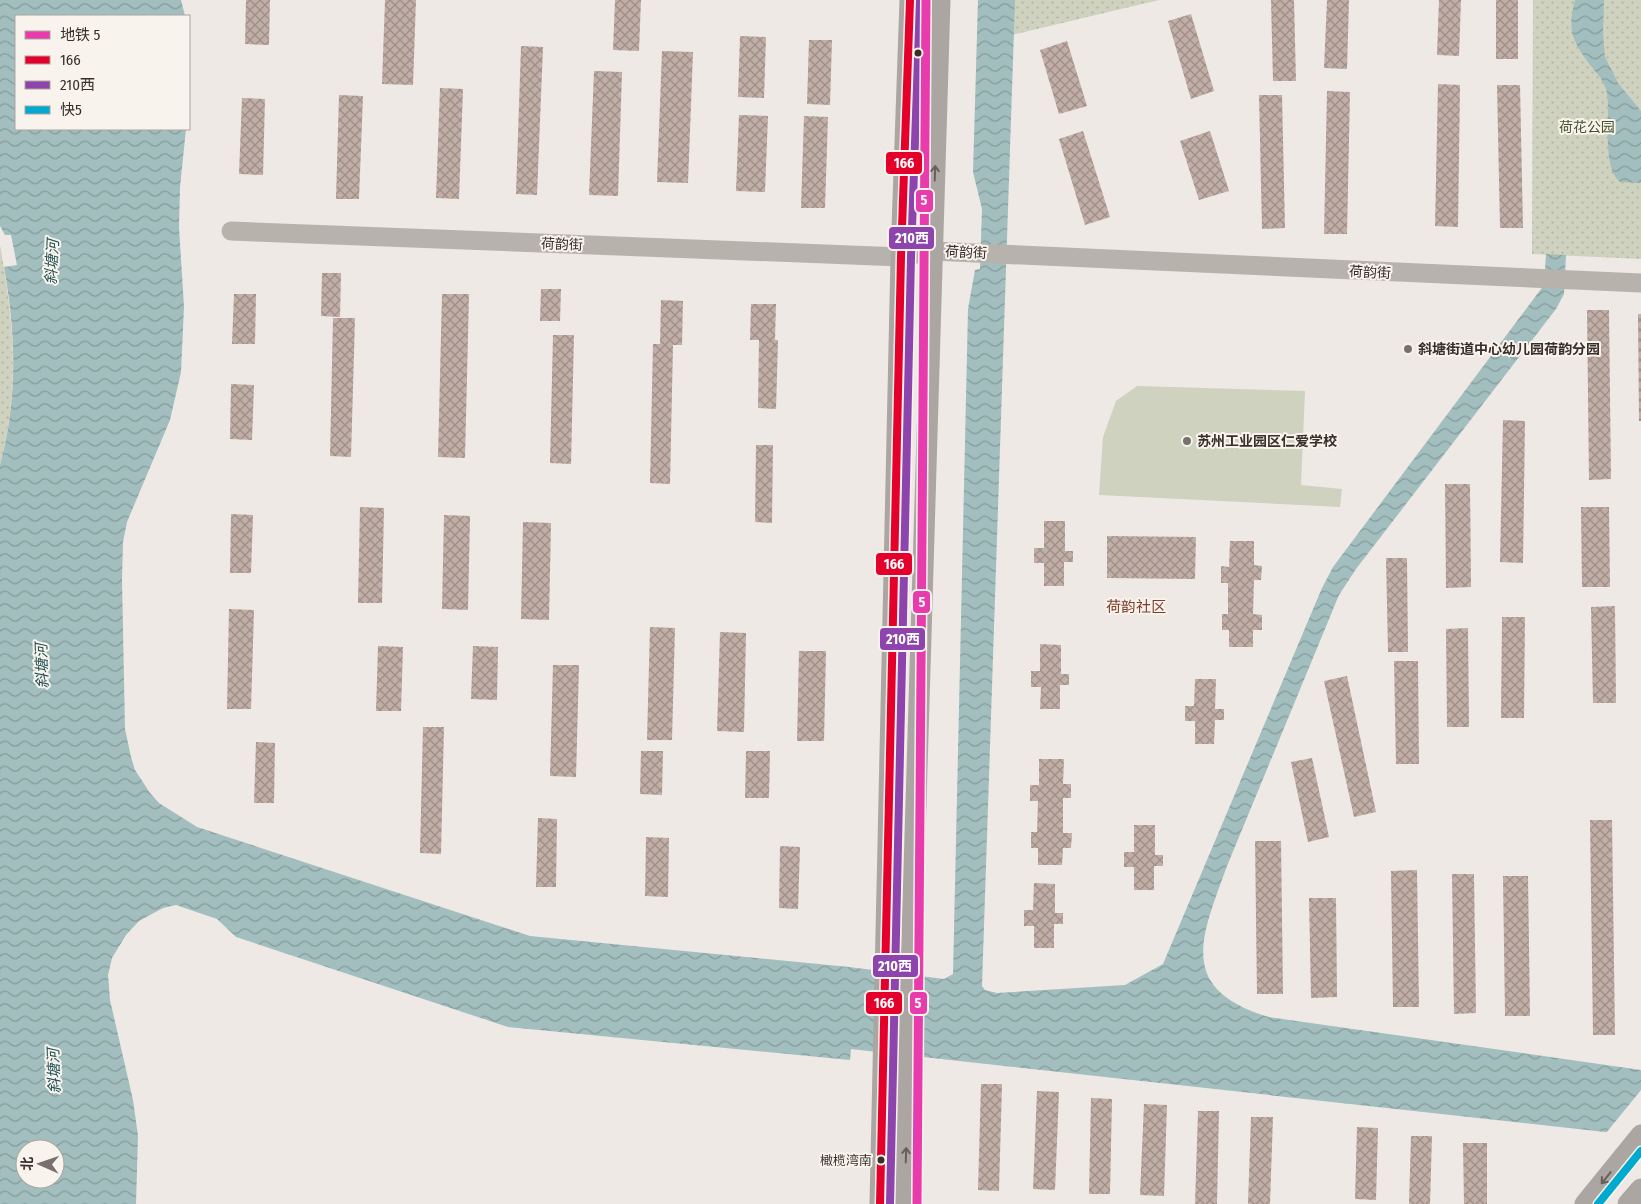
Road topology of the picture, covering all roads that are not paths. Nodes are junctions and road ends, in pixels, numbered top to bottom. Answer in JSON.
{"nodes":[{"id":1,"x":910,"y":0,"type":"edge"},
{"id":2,"x":940,"y":0,"type":"edge"},
{"id":3,"x":231,"y":231,"type":"dead end"},
{"id":4,"x":932,"y":251,"type":"junction"},
{"id":5,"x":901,"y":257,"type":"junction"},
{"id":6,"x":1641,"y":283,"type":"edge"},
{"id":7,"x":1641,"y":1135,"type":"edge"},
{"id":8,"x":1641,"y":1189,"type":"edge"},
{"id":9,"x":880,"y":1204,"type":"edge"},
{"id":10,"x":904,"y":1204,"type":"edge"},
{"id":11,"x":1585,"y":1204,"type":"edge"},
{"id":12,"x":1628,"y":1204,"type":"edge"}],
"edges":[{"from":1,"to":5,"type":"main road"},
{"from":4,"to":2,"type":"main road","one_way":true},
{"from":3,"to":5,"type":"street","name":"荷韵街"},
{"from":4,"to":5,"type":"street","name":"荷韵街"},
{"from":4,"to":6,"type":"street","name":"荷韵街"},
{"from":10,"to":4,"type":"main road","one_way":true},
{"from":5,"to":9,"type":"main road"},
{"from":7,"to":11,"type":"main road","one_way":true},
{"from":8,"to":12,"type":"main road"}]}
